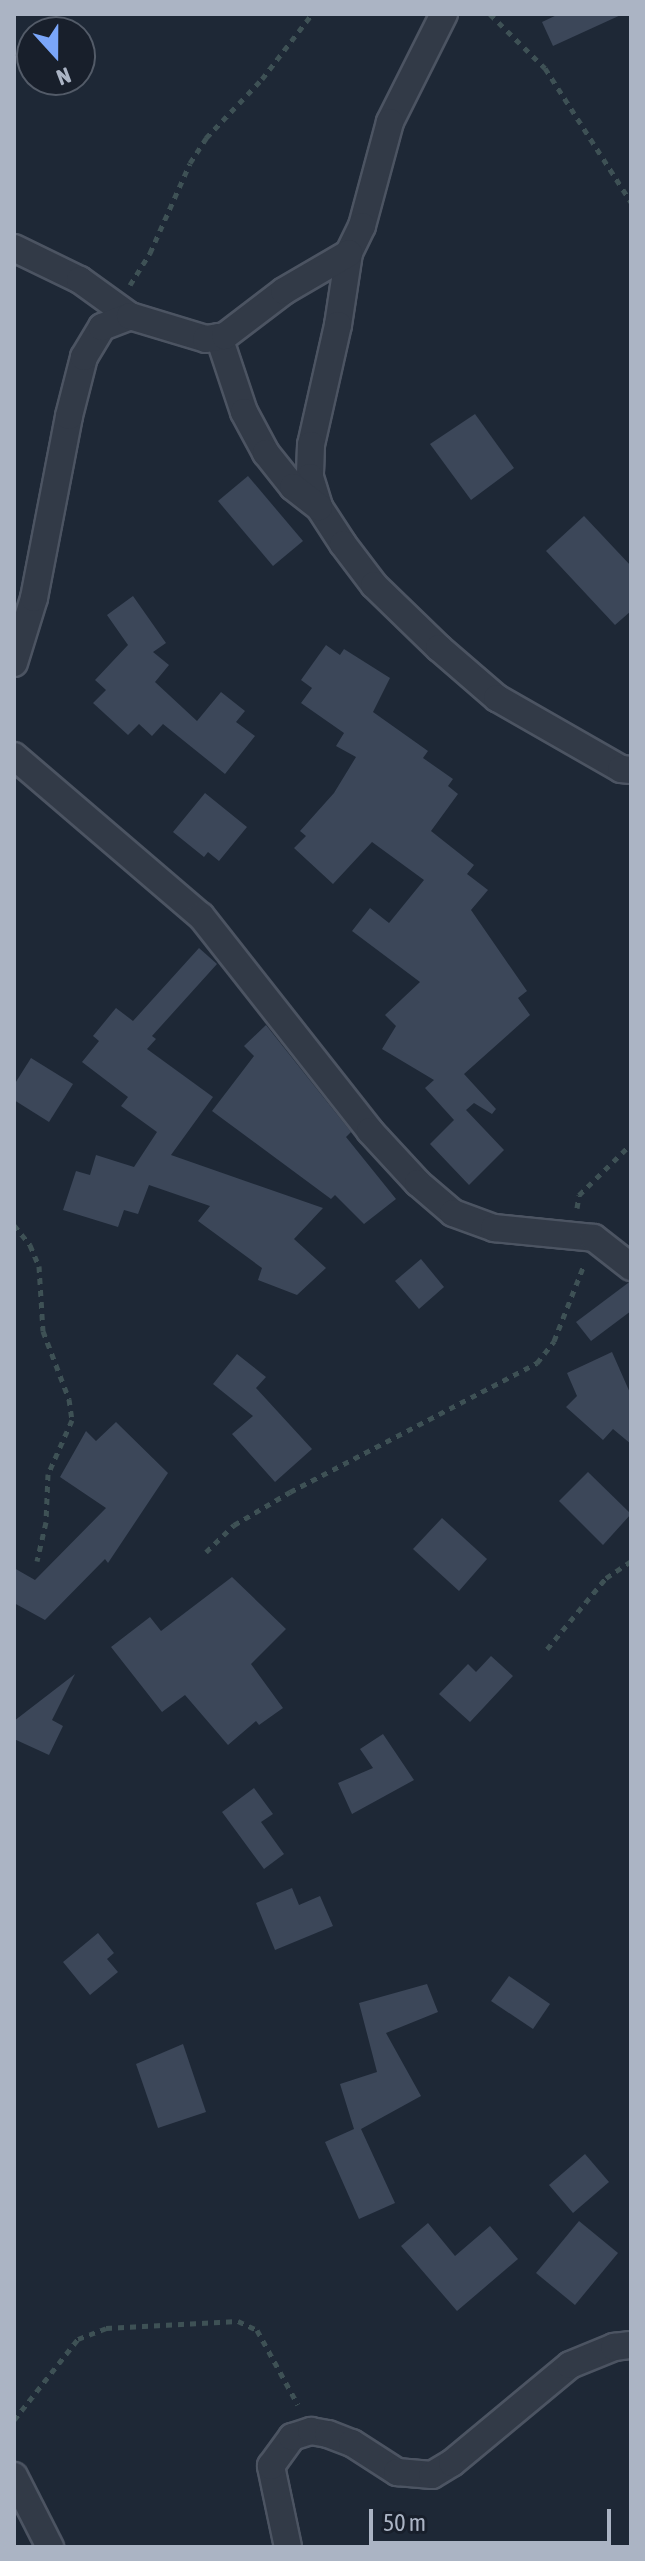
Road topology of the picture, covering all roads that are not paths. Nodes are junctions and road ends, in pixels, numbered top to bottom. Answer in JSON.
{"nodes":[{"id":1,"x":444,"y":14,"type":"edge"},
{"id":2,"x":14,"y":248,"type":"edge"},
{"id":3,"x":349,"y":253,"type":"junction"},
{"id":4,"x":123,"y":311,"type":"junction"},
{"id":5,"x":219,"y":337,"type":"junction"},
{"id":6,"x":319,"y":507,"type":"junction"},
{"id":7,"x":24,"y":592,"type":"edge"},
{"id":8,"x":14,"y":663,"type":"edge"},
{"id":9,"x":14,"y":756,"type":"edge"},
{"id":10,"x":631,"y":770,"type":"edge"},
{"id":11,"x":631,"y":1267,"type":"edge"},
{"id":12,"x":631,"y":2345,"type":"edge"},
{"id":13,"x":14,"y":2476,"type":"edge"},
{"id":14,"x":50,"y":2547,"type":"edge"},
{"id":15,"x":288,"y":2547,"type":"edge"}],
"edges":[{"from":1,"to":3,"type":"street"},
{"from":2,"to":4,"type":"street"},
{"from":3,"to":5,"type":"street"},
{"from":3,"to":6,"type":"street"},
{"from":4,"to":5,"type":"street"},
{"from":4,"to":7,"type":"street"},
{"from":5,"to":6,"type":"street"},
{"from":6,"to":10,"type":"street"},
{"from":7,"to":8,"type":"street"},
{"from":9,"to":11,"type":"street"},
{"from":12,"to":15,"type":"street"},
{"from":13,"to":14,"type":"street"}]}
